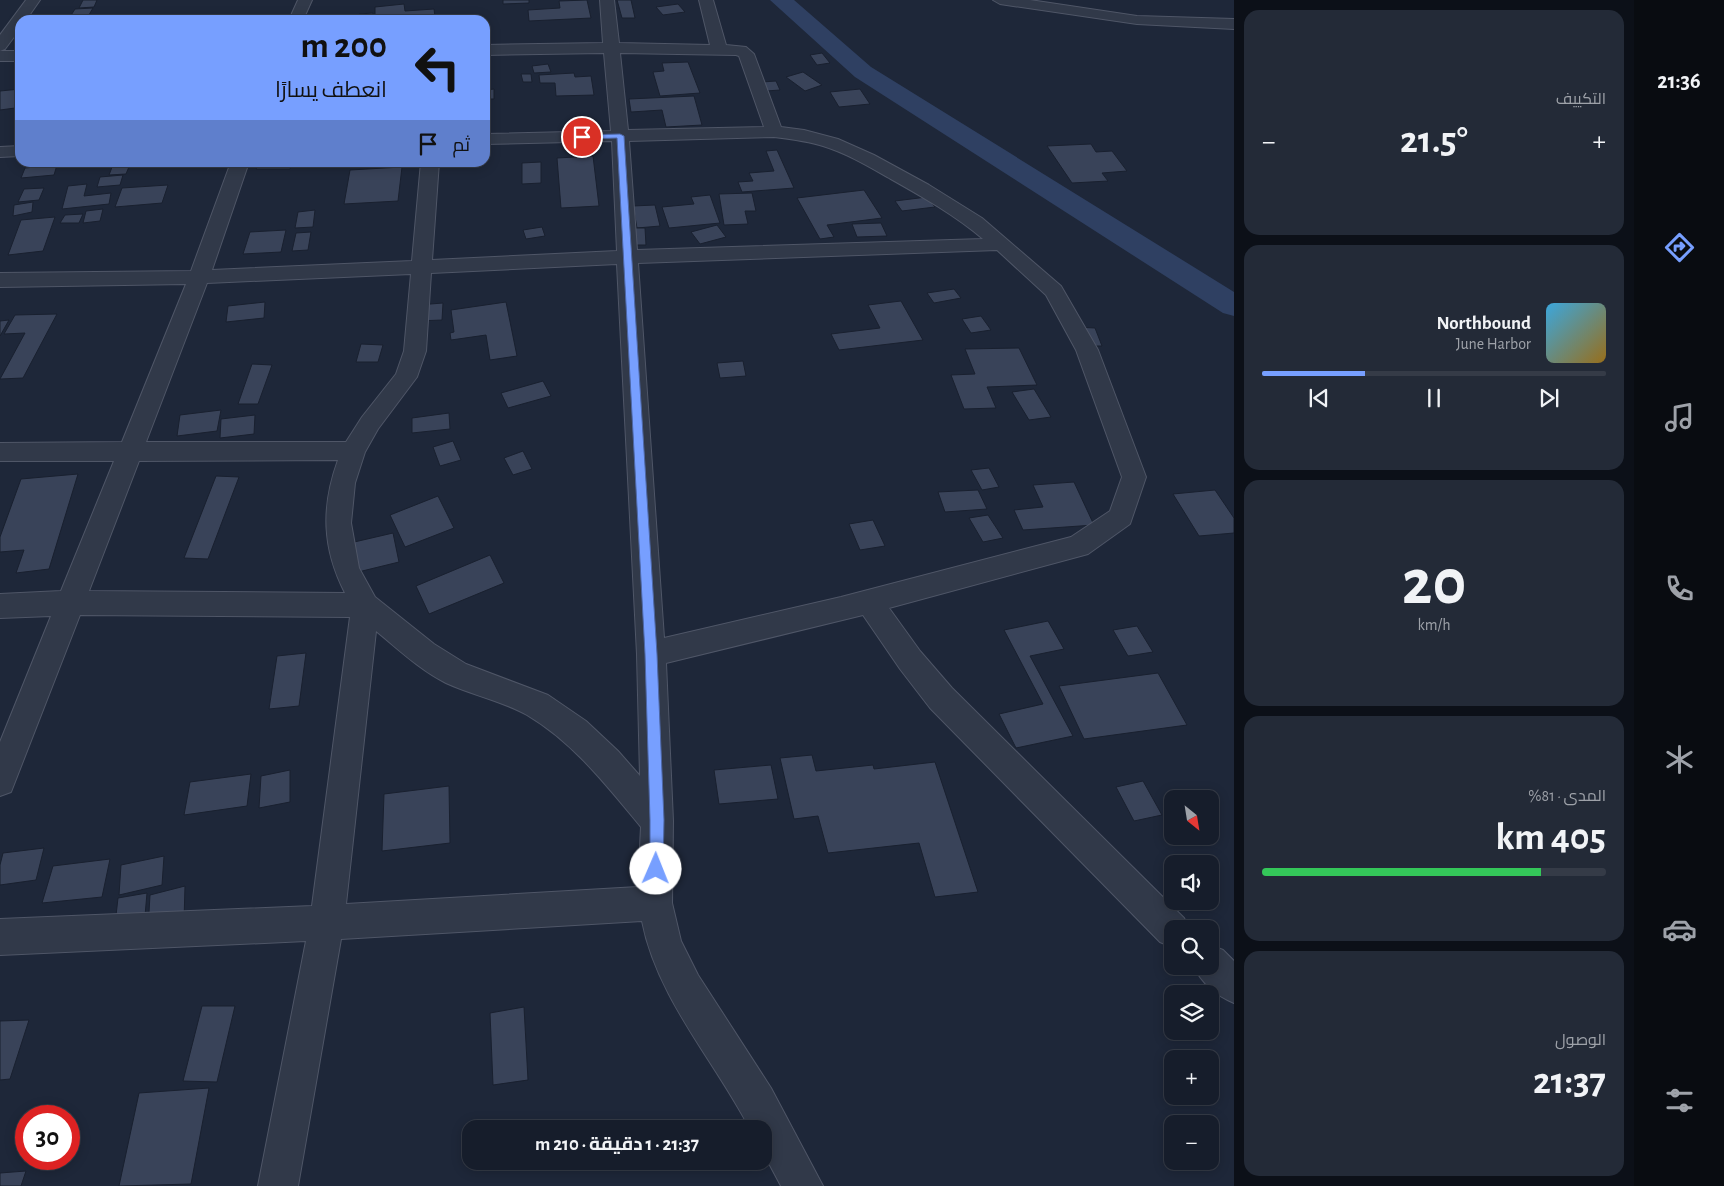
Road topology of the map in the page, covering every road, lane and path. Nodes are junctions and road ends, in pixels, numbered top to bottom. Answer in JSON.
{"nodes":[{"id":1,"x":33,"y":0,"type":"edge"},
{"id":2,"x":305,"y":0,"type":"edge"},
{"id":3,"x":607,"y":0,"type":"edge"},
{"id":4,"x":706,"y":0,"type":"edge"},
{"id":5,"x":1000,"y":0,"type":"edge"},
{"id":6,"x":22,"y":15,"type":"edge"},
{"id":7,"x":298,"y":15,"type":"edge"},
{"id":8,"x":1234,"y":24,"type":"edge"},
{"id":9,"x":15,"y":25,"type":"edge"},
{"id":10,"x":0,"y":46,"type":"edge"},
{"id":11,"x":611,"y":48,"type":"junction"},
{"id":12,"x":719,"y":49,"type":"junction"},
{"id":13,"x":490,"y":50,"type":"edge"},
{"id":14,"x":0,"y":56,"type":"edge"},
{"id":15,"x":15,"y":56,"type":"edge"},
{"id":16,"x":774,"y":132,"type":"junction"},
{"id":17,"x":620,"y":136,"type":"junction"},
{"id":18,"x":490,"y":140,"type":"edge"},
{"id":19,"x":15,"y":151,"type":"edge"},
{"id":20,"x":0,"y":152,"type":"edge"},
{"id":21,"x":238,"y":167,"type":"edge"},
{"id":22,"x":430,"y":167,"type":"edge"},
{"id":23,"x":1002,"y":244,"type":"junction"},
{"id":24,"x":628,"y":257,"type":"junction"},
{"id":25,"x":422,"y":267,"type":"junction"},
{"id":26,"x":199,"y":277,"type":"junction"},
{"id":27,"x":0,"y":280,"type":"edge"},
{"id":28,"x":131,"y":451,"type":"junction"},
{"id":29,"x":352,"y":451,"type":"junction"},
{"id":30,"x":0,"y":452,"type":"edge"},
{"id":31,"x":869,"y":602,"type":"junction"},
{"id":32,"x":68,"y":604,"type":"junction"},
{"id":33,"x":366,"y":604,"type":"junction"},
{"id":34,"x":0,"y":606,"type":"edge"},
{"id":35,"x":651,"y":654,"type":"junction"},
{"id":36,"x":0,"y":781,"type":"edge"},
{"id":37,"x":657,"y":820,"type":"junction"},
{"id":38,"x":655,"y":903,"type":"junction"},
{"id":39,"x":1164,"y":922,"type":"edge"},
{"id":40,"x":327,"y":923,"type":"junction"},
{"id":41,"x":0,"y":937,"type":"edge"},
{"id":42,"x":1219,"y":972,"type":"edge"},
{"id":43,"x":1234,"y":985,"type":"edge"},
{"id":44,"x":278,"y":1186,"type":"edge"},
{"id":45,"x":803,"y":1186,"type":"edge"}],
"edges":[{"from":1,"to":6,"type":"street"},
{"from":2,"to":7,"type":"street"},
{"from":3,"to":11,"type":"street"},
{"from":4,"to":12,"type":"street"},
{"from":5,"to":8,"type":"street"},
{"from":9,"to":10,"type":"street"},
{"from":11,"to":12,"type":"street"},
{"from":11,"to":13,"type":"street"},
{"from":11,"to":17,"type":"street"},
{"from":12,"to":16,"type":"street"},
{"from":14,"to":15,"type":"street"},
{"from":16,"to":17,"type":"street"},
{"from":16,"to":23,"type":"street"},
{"from":17,"to":18,"type":"street"},
{"from":17,"to":24,"type":"street"},
{"from":19,"to":20,"type":"street"},
{"from":21,"to":26,"type":"street"},
{"from":22,"to":25,"type":"street"},
{"from":23,"to":24,"type":"street"},
{"from":23,"to":31,"type":"street"},
{"from":24,"to":25,"type":"street"},
{"from":24,"to":35,"type":"street"},
{"from":25,"to":26,"type":"street"},
{"from":25,"to":29,"type":"street"},
{"from":26,"to":27,"type":"street"},
{"from":26,"to":28,"type":"street"},
{"from":28,"to":29,"type":"street"},
{"from":28,"to":30,"type":"street"},
{"from":28,"to":32,"type":"street"},
{"from":29,"to":33,"type":"street"},
{"from":31,"to":35,"type":"street"},
{"from":31,"to":39,"type":"street"},
{"from":32,"to":33,"type":"street"},
{"from":32,"to":34,"type":"street"},
{"from":32,"to":36,"type":"street"},
{"from":33,"to":37,"type":"street"},
{"from":33,"to":40,"type":"street"},
{"from":35,"to":37,"type":"street"},
{"from":37,"to":38,"type":"street"},
{"from":38,"to":40,"type":"street"},
{"from":38,"to":45,"type":"street"},
{"from":40,"to":41,"type":"street"},
{"from":40,"to":44,"type":"street"},
{"from":42,"to":43,"type":"street"}]}
